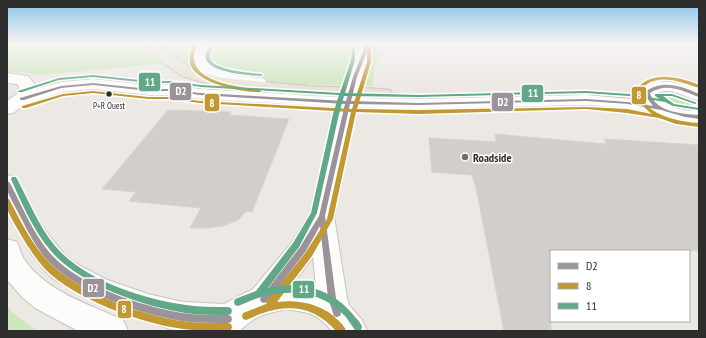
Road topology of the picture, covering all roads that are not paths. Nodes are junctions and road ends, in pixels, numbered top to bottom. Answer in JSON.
{"nodes":[{"id":1,"x":169,"y":60,"type":"edge"},
{"id":2,"x":199,"y":60,"type":"edge"},
{"id":3,"x":361,"y":60,"type":"edge"},
{"id":4,"x":7,"y":78,"type":"edge"},
{"id":5,"x":24,"y":91,"type":"junction"},
{"id":6,"x":647,"y":92,"type":"junction"},
{"id":7,"x":384,"y":94,"type":"junction"},
{"id":8,"x":698,"y":95,"type":"edge"},
{"id":9,"x":443,"y":96,"type":"junction"},
{"id":10,"x":300,"y":99,"type":"junction"},
{"id":11,"x":7,"y":109,"type":"edge"},
{"id":12,"x":663,"y":109,"type":"junction"},
{"id":13,"x":699,"y":117,"type":"edge"},
{"id":14,"x":7,"y":183,"type":"edge"},
{"id":15,"x":322,"y":216,"type":"junction"},
{"id":16,"x":7,"y":250,"type":"edge"},
{"id":17,"x":264,"y":299,"type":"junction"},
{"id":18,"x":344,"y":322,"type":"edge"},
{"id":19,"x":222,"y":325,"type":"edge"},
{"id":20,"x":112,"y":331,"type":"edge"}],
"edges":[{"from":1,"to":7,"type":"highway"},
{"from":2,"to":7,"type":"main road"},
{"from":3,"to":15,"type":"main road","bridge":true},
{"from":4,"to":5,"type":"main road"},
{"from":5,"to":10,"type":"main road"},
{"from":5,"to":11,"type":"main road"},
{"from":6,"to":8,"type":"main road"},
{"from":6,"to":9,"type":"main road"},
{"from":6,"to":12,"type":"main road"},
{"from":7,"to":9,"type":"main road"},
{"from":9,"to":10,"type":"main road"},
{"from":10,"to":12,"type":"main road"},
{"from":12,"to":13,"type":"main road"},
{"from":14,"to":19,"type":"main road"},
{"from":15,"to":17,"type":"main road"},
{"from":15,"to":18,"type":"main road"},
{"from":16,"to":20,"type":"main road"},
{"from":17,"to":18,"type":"main road"},
{"from":17,"to":19,"type":"main road"}]}
